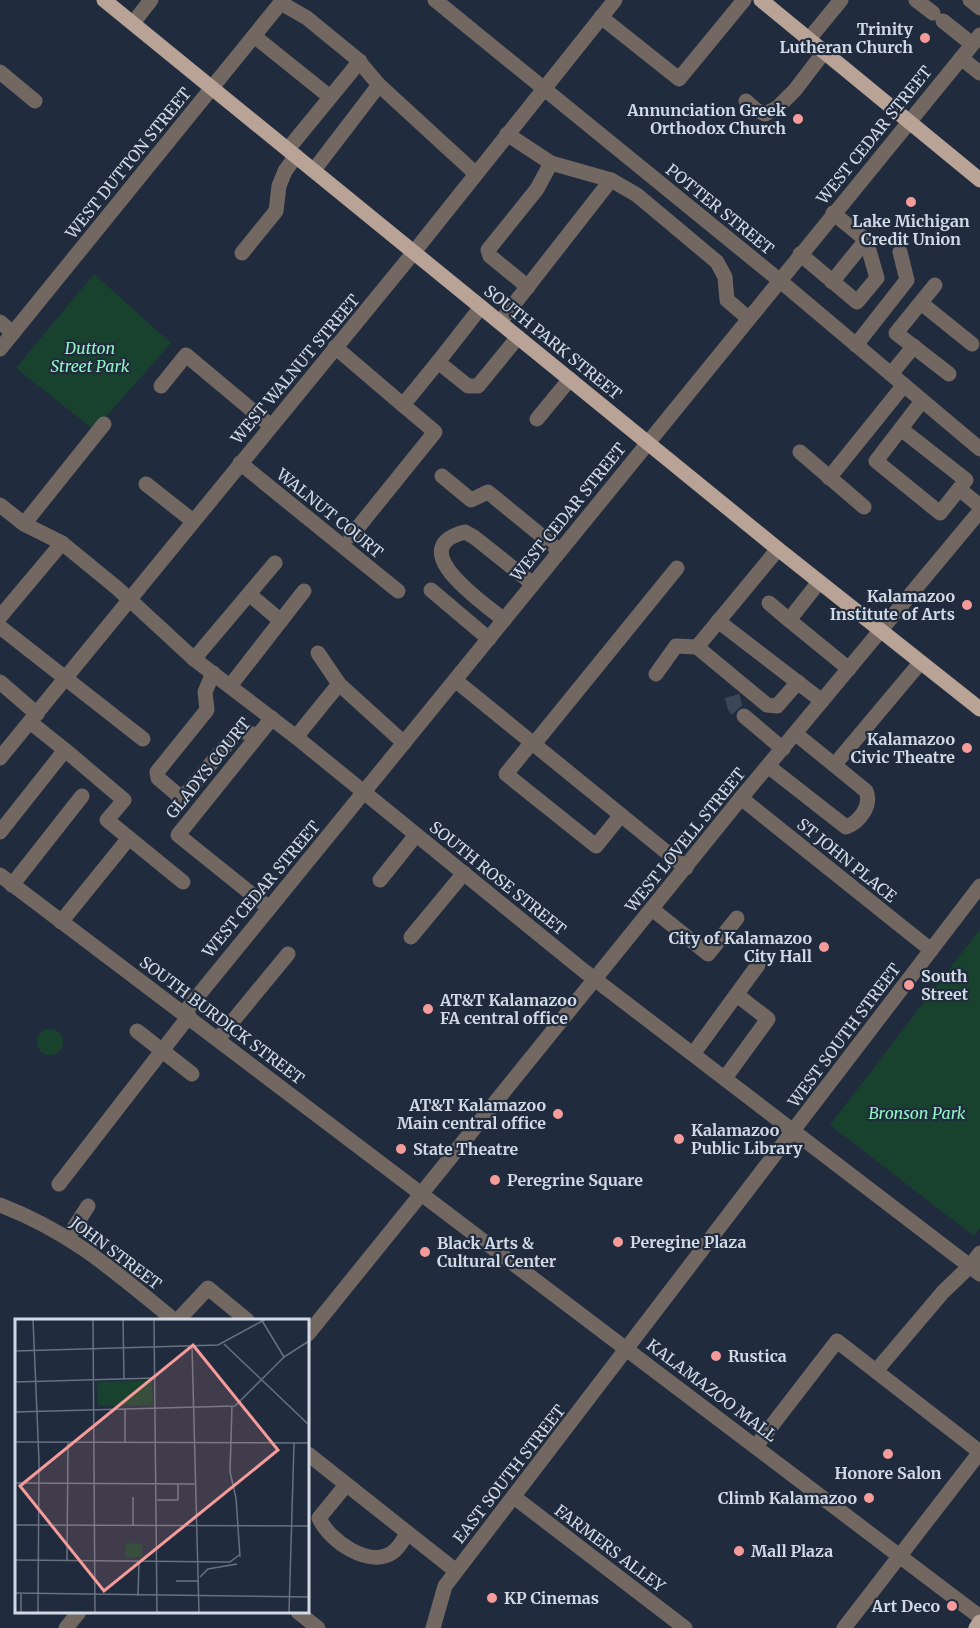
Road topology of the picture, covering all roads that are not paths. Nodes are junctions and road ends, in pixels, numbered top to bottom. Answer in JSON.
{"nodes":[{"id":1,"x":151,"y":0,"type":"edge"},
{"id":2,"x":435,"y":0,"type":"edge"},
{"id":3,"x":615,"y":0,"type":"edge"},
{"id":4,"x":744,"y":0,"type":"edge"},
{"id":5,"x":761,"y":0,"type":"edge"},
{"id":6,"x":841,"y":0,"type":"edge"},
{"id":7,"x":916,"y":0,"type":"edge"},
{"id":8,"x":970,"y":0,"type":"edge"},
{"id":9,"x":109,"y":1,"type":"edge"},
{"id":10,"x":282,"y":2,"type":"edge"},
{"id":11,"x":980,"y":8,"type":"edge"},
{"id":12,"x":601,"y":17,"type":"junction"},
{"id":13,"x":133,"y":23,"type":"junction"},
{"id":14,"x":254,"y":36,"type":"junction"},
{"id":15,"x":809,"y":39,"type":"junction"},
{"id":16,"x":976,"y":40,"type":"edge"},
{"id":17,"x":824,"y":52,"type":"junction"},
{"id":18,"x":961,"y":58,"type":"junction"},
{"id":19,"x":360,"y":62,"type":"junction"},
{"id":20,"x":0,"y":72,"type":"edge"},
{"id":21,"x":980,"y":73,"type":"edge"},
{"id":22,"x":379,"y":85,"type":"junction"},
{"id":23,"x":212,"y":87,"type":"junction"},
{"id":24,"x":542,"y":89,"type":"junction"},
{"id":25,"x":330,"y":97,"type":"junction"},
{"id":26,"x":35,"y":101,"type":"dead end"},
{"id":27,"x":746,"y":101,"type":"dead end"},
{"id":28,"x":909,"y":122,"type":"junction"},
{"id":29,"x":507,"y":134,"type":"junction"},
{"id":30,"x":292,"y":152,"type":"junction"},
{"id":31,"x":552,"y":163,"type":"junction"},
{"id":32,"x":314,"y":170,"type":"junction"},
{"id":33,"x":476,"y":174,"type":"junction"},
{"id":34,"x":611,"y":180,"type":"junction"},
{"id":35,"x":980,"y":180,"type":"edge"},
{"id":36,"x":834,"y":213,"type":"junction"},
{"id":37,"x":866,"y":240,"type":"junction"},
{"id":38,"x":414,"y":252,"type":"junction"},
{"id":39,"x":900,"y":252,"type":"dead end"},
{"id":40,"x":242,"y":253,"type":"dead end"},
{"id":41,"x":800,"y":254,"type":"junction"},
{"id":42,"x":779,"y":280,"type":"junction"},
{"id":43,"x":832,"y":282,"type":"junction"},
{"id":44,"x":935,"y":285,"type":"dead end"},
{"id":45,"x":528,"y":287,"type":"junction"},
{"id":46,"x":921,"y":303,"type":"junction"},
{"id":47,"x":481,"y":307,"type":"junction"},
{"id":48,"x":748,"y":318,"type":"junction"},
{"id":49,"x":0,"y":322,"type":"edge"},
{"id":50,"x":500,"y":322,"type":"junction"},
{"id":51,"x":13,"y":333,"type":"junction"},
{"id":52,"x":518,"y":337,"type":"junction"},
{"id":53,"x":972,"y":344,"type":"dead end"},
{"id":54,"x":856,"y":345,"type":"junction"},
{"id":55,"x":914,"y":346,"type":"junction"},
{"id":56,"x":335,"y":347,"type":"junction"},
{"id":57,"x":0,"y":349,"type":"edge"},
{"id":58,"x":438,"y":362,"type":"junction"},
{"id":59,"x":949,"y":374,"type":"dead end"},
{"id":60,"x":891,"y":375,"type":"junction"},
{"id":61,"x":570,"y":379,"type":"junction"},
{"id":62,"x":904,"y":385,"type":"junction"},
{"id":63,"x":161,"y":386,"type":"dead end"},
{"id":64,"x":922,"y":401,"type":"junction"},
{"id":65,"x":403,"y":405,"type":"junction"},
{"id":66,"x":537,"y":420,"type":"dead end"},
{"id":67,"x":104,"y":424,"type":"dead end"},
{"id":68,"x":270,"y":426,"type":"junction"},
{"id":69,"x":901,"y":429,"type":"junction"},
{"id":70,"x":648,"y":442,"type":"junction"},
{"id":71,"x":980,"y":449,"type":"edge"},
{"id":72,"x":800,"y":452,"type":"dead end"},
{"id":73,"x":240,"y":463,"type":"junction"},
{"id":74,"x":442,"y":476,"type":"dead end"},
{"id":75,"x":829,"y":478,"type":"junction"},
{"id":76,"x":146,"y":484,"type":"dead end"},
{"id":77,"x":959,"y":489,"type":"junction"},
{"id":78,"x":980,"y":506,"type":"edge"},
{"id":79,"x":864,"y":507,"type":"dead end"},
{"id":80,"x":3,"y":513,"type":"edge"},
{"id":81,"x":193,"y":521,"type":"junction"},
{"id":82,"x":977,"y":521,"type":"edge"},
{"id":83,"x":24,"y":524,"type":"junction"},
{"id":84,"x":351,"y":536,"type":"dead end"},
{"id":85,"x":62,"y":543,"type":"junction"},
{"id":86,"x":778,"y":549,"type":"junction"},
{"id":87,"x":560,"y":551,"type":"junction"},
{"id":88,"x":274,"y":563,"type":"dead end"},
{"id":89,"x":677,"y":568,"type":"dead end"},
{"id":90,"x":819,"y":582,"type":"junction"},
{"id":91,"x":532,"y":584,"type":"junction"},
{"id":92,"x":304,"y":591,"type":"dead end"},
{"id":93,"x":398,"y":591,"type":"dead end"},
{"id":94,"x":431,"y":591,"type":"dead end"},
{"id":95,"x":249,"y":594,"type":"junction"},
{"id":96,"x":129,"y":601,"type":"junction"},
{"id":97,"x":769,"y":603,"type":"dead end"},
{"id":98,"x":0,"y":617,"type":"edge"},
{"id":99,"x":504,"y":620,"type":"junction"},
{"id":100,"x":789,"y":620,"type":"junction"},
{"id":101,"x":281,"y":621,"type":"junction"},
{"id":102,"x":718,"y":621,"type":"junction"},
{"id":103,"x":0,"y":627,"type":"edge"},
{"id":104,"x":880,"y":631,"type":"junction"},
{"id":105,"x":489,"y":639,"type":"junction"},
{"id":106,"x":697,"y":647,"type":"junction"},
{"id":107,"x":318,"y":652,"type":"dead end"},
{"id":108,"x":194,"y":659,"type":"junction"},
{"id":109,"x":920,"y":663,"type":"junction"},
{"id":110,"x":849,"y":669,"type":"junction"},
{"id":111,"x":213,"y":673,"type":"junction"},
{"id":112,"x":656,"y":674,"type":"dead end"},
{"id":113,"x":66,"y":678,"type":"junction"},
{"id":114,"x":455,"y":680,"type":"junction"},
{"id":115,"x":0,"y":682,"type":"edge"},
{"id":116,"x":798,"y":682,"type":"junction"},
{"id":117,"x":339,"y":684,"type":"junction"},
{"id":118,"x":230,"y":686,"type":"junction"},
{"id":119,"x":822,"y":701,"type":"junction"},
{"id":120,"x":980,"y":709,"type":"edge"},
{"id":121,"x":744,"y":717,"type":"tunnel mouth"},
{"id":122,"x":33,"y":718,"type":"junction"},
{"id":123,"x":272,"y":718,"type":"junction"},
{"id":124,"x":796,"y":734,"type":"junction"},
{"id":125,"x":258,"y":735,"type":"junction"},
{"id":126,"x":296,"y":737,"type":"junction"},
{"id":127,"x":143,"y":739,"type":"dead end"},
{"id":128,"x":404,"y":743,"type":"junction"},
{"id":129,"x":533,"y":743,"type":"junction"},
{"id":130,"x":3,"y":749,"type":"edge"},
{"id":131,"x":783,"y":749,"type":"junction"},
{"id":132,"x":65,"y":750,"type":"junction"},
{"id":133,"x":833,"y":764,"type":"junction"},
{"id":134,"x":768,"y":766,"type":"junction"},
{"id":135,"x":364,"y":793,"type":"junction"},
{"id":136,"x":82,"y":796,"type":"dead end"},
{"id":137,"x":741,"y":798,"type":"junction"},
{"id":138,"x":621,"y":815,"type":"junction"},
{"id":139,"x":0,"y":832,"type":"edge"},
{"id":140,"x":416,"y":835,"type":"junction"},
{"id":141,"x":129,"y":837,"type":"junction"},
{"id":142,"x":686,"y":868,"type":"junction"},
{"id":143,"x":464,"y":873,"type":"junction"},
{"id":144,"x":6,"y":880,"type":"edge"},
{"id":145,"x":380,"y":880,"type":"dead end"},
{"id":146,"x":183,"y":882,"type":"dead end"},
{"id":147,"x":980,"y":886,"type":"edge"},
{"id":148,"x":269,"y":908,"type":"junction"},
{"id":149,"x":652,"y":909,"type":"junction"},
{"id":150,"x":737,"y":918,"type":"dead end"},
{"id":151,"x":61,"y":922,"type":"junction"},
{"id":152,"x":411,"y":937,"type":"dead end"},
{"id":153,"x":931,"y":950,"type":"junction"},
{"id":154,"x":288,"y":954,"type":"dead end"},
{"id":155,"x":758,"y":965,"type":"dead end"},
{"id":156,"x":596,"y":980,"type":"junction"},
{"id":157,"x":737,"y":995,"type":"junction"},
{"id":158,"x":186,"y":1014,"type":"junction"},
{"id":159,"x":137,"y":1031,"type":"dead end"},
{"id":160,"x":218,"y":1039,"type":"junction"},
{"id":161,"x":163,"y":1052,"type":"junction"},
{"id":162,"x":693,"y":1054,"type":"junction"},
{"id":163,"x":192,"y":1074,"type":"dead end"},
{"id":164,"x":725,"y":1078,"type":"junction"},
{"id":165,"x":794,"y":1131,"type":"junction"},
{"id":166,"x":59,"y":1184,"type":"dead end"},
{"id":167,"x":422,"y":1193,"type":"junction"},
{"id":168,"x":0,"y":1205,"type":"edge"},
{"id":169,"x":88,"y":1206,"type":"dead end"},
{"id":170,"x":69,"y":1237,"type":"junction"},
{"id":171,"x":980,"y":1253,"type":"edge"},
{"id":172,"x":975,"y":1270,"type":"edge"},
{"id":173,"x":175,"y":1319,"type":"edge"},
{"id":174,"x":177,"y":1319,"type":"edge"},
{"id":175,"x":246,"y":1319,"type":"edge"},
{"id":176,"x":309,"y":1333,"type":"edge"},
{"id":177,"x":627,"y":1348,"type":"junction"},
{"id":178,"x":876,"y":1371,"type":"junction"},
{"id":179,"x":756,"y":1446,"type":"junction"},
{"id":180,"x":980,"y":1452,"type":"edge"},
{"id":181,"x":309,"y":1455,"type":"edge"},
{"id":182,"x":346,"y":1485,"type":"junction"},
{"id":183,"x":514,"y":1497,"type":"junction"},
{"id":184,"x":408,"y":1533,"type":"junction"},
{"id":185,"x":899,"y":1555,"type":"junction"},
{"id":186,"x":456,"y":1571,"type":"junction"},
{"id":187,"x":77,"y":1613,"type":"edge"},
{"id":188,"x":300,"y":1613,"type":"edge"},
{"id":189,"x":980,"y":1617,"type":"edge"},
{"id":190,"x":980,"y":1622,"type":"edge"},
{"id":191,"x":66,"y":1628,"type":"edge"},
{"id":192,"x":318,"y":1628,"type":"edge"},
{"id":193,"x":433,"y":1628,"type":"edge"},
{"id":194,"x":685,"y":1628,"type":"edge"},
{"id":195,"x":844,"y":1628,"type":"edge"},
{"id":196,"x":976,"y":1628,"type":"edge"}],
"edges":[{"from":1,"to":13,"type":"street"},
{"from":2,"to":24,"type":"street","name":"POTTER STREET"},
{"from":3,"to":12,"type":"street","name":"WEST WALNUT STREET"},
{"from":4,"to":12,"type":"street"},
{"from":5,"to":15,"type":"main road"},
{"from":6,"to":15,"type":"street"},
{"from":7,"to":16,"type":"street"},
{"from":8,"to":11,"type":"street"},
{"from":9,"to":13,"type":"main road","name":"SOUTH PARK STREET"},
{"from":10,"to":14,"type":"street","name":"WEST DUTTON STREET"},
{"from":10,"to":19,"type":"street"},
{"from":12,"to":24,"type":"street","name":"WEST WALNUT STREET"},
{"from":13,"to":23,"type":"main road","name":"SOUTH PARK STREET"},
{"from":14,"to":23,"type":"street","name":"WEST DUTTON STREET"},
{"from":14,"to":25,"type":"street"},
{"from":15,"to":17,"type":"main road"},
{"from":16,"to":18,"type":"street","name":"WEST CEDAR STREET"},
{"from":17,"to":27,"type":"street"},
{"from":17,"to":28,"type":"main road"},
{"from":18,"to":21,"type":"street"},
{"from":18,"to":28,"type":"street","name":"WEST CEDAR STREET"},
{"from":19,"to":22,"type":"street"},
{"from":19,"to":25,"type":"street"},
{"from":20,"to":26,"type":"street"},
{"from":22,"to":32,"type":"street"},
{"from":22,"to":33,"type":"street"},
{"from":23,"to":30,"type":"main road","name":"SOUTH PARK STREET"},
{"from":23,"to":51,"type":"street","name":"WEST DUTTON STREET"},
{"from":24,"to":29,"type":"street","name":"WEST WALNUT STREET"},
{"from":24,"to":42,"type":"street","name":"POTTER STREET"},
{"from":25,"to":30,"type":"street"},
{"from":28,"to":35,"type":"main road"},
{"from":28,"to":36,"type":"street","name":"WEST CEDAR STREET"},
{"from":29,"to":31,"type":"street"},
{"from":29,"to":33,"type":"street","name":"WEST WALNUT STREET"},
{"from":30,"to":32,"type":"main road","name":"SOUTH PARK STREET"},
{"from":30,"to":40,"type":"street"},
{"from":31,"to":34,"type":"street"},
{"from":31,"to":45,"type":"street"},
{"from":32,"to":38,"type":"main road","name":"SOUTH PARK STREET"},
{"from":33,"to":38,"type":"street","name":"WEST WALNUT STREET"},
{"from":34,"to":45,"type":"street"},
{"from":34,"to":48,"type":"street"},
{"from":36,"to":37,"type":"street"},
{"from":36,"to":41,"type":"street","name":"WEST CEDAR STREET"},
{"from":37,"to":43,"type":"street"},
{"from":37,"to":43,"type":"street"},
{"from":38,"to":47,"type":"main road","name":"SOUTH PARK STREET"},
{"from":38,"to":56,"type":"street","name":"WEST WALNUT STREET"},
{"from":39,"to":54,"type":"street"},
{"from":41,"to":42,"type":"street","name":"WEST CEDAR STREET"},
{"from":41,"to":43,"type":"street"},
{"from":42,"to":48,"type":"street","name":"WEST CEDAR STREET"},
{"from":42,"to":54,"type":"street","name":"POTTER STREET"},
{"from":44,"to":46,"type":"street"},
{"from":45,"to":50,"type":"street"},
{"from":46,"to":53,"type":"street"},
{"from":46,"to":55,"type":"street"},
{"from":47,"to":50,"type":"main road","name":"SOUTH PARK STREET"},
{"from":47,"to":58,"type":"street"},
{"from":48,"to":70,"type":"street","name":"WEST CEDAR STREET"},
{"from":49,"to":51,"type":"street"},
{"from":50,"to":52,"type":"main road","name":"SOUTH PARK STREET"},
{"from":51,"to":57,"type":"street","name":"WEST DUTTON STREET"},
{"from":52,"to":58,"type":"street"},
{"from":52,"to":61,"type":"main road","name":"SOUTH PARK STREET"},
{"from":54,"to":60,"type":"street","name":"POTTER STREET"},
{"from":55,"to":59,"type":"street"},
{"from":55,"to":60,"type":"street"},
{"from":56,"to":65,"type":"street"},
{"from":56,"to":68,"type":"street","name":"WEST WALNUT STREET"},
{"from":58,"to":65,"type":"street"},
{"from":60,"to":62,"type":"street","name":"POTTER STREET"},
{"from":61,"to":66,"type":"street"},
{"from":61,"to":70,"type":"main road","name":"SOUTH PARK STREET"},
{"from":62,"to":64,"type":"street","name":"POTTER STREET"},
{"from":62,"to":75,"type":"street"},
{"from":63,"to":68,"type":"street"},
{"from":64,"to":69,"type":"street"},
{"from":64,"to":71,"type":"street","name":"POTTER STREET"},
{"from":65,"to":84,"type":"street"},
{"from":67,"to":83,"type":"street"},
{"from":68,"to":73,"type":"street","name":"WEST WALNUT STREET"},
{"from":69,"to":77,"type":"street"},
{"from":69,"to":77,"type":"street"},
{"from":70,"to":86,"type":"main road","name":"SOUTH PARK STREET"},
{"from":70,"to":87,"type":"street","name":"WEST CEDAR STREET"},
{"from":72,"to":75,"type":"street"},
{"from":73,"to":81,"type":"street","name":"WEST WALNUT STREET"},
{"from":73,"to":93,"type":"street","name":"WALNUT COURT"},
{"from":74,"to":87,"type":"street"},
{"from":75,"to":79,"type":"street"},
{"from":76,"to":81,"type":"street"},
{"from":77,"to":78,"type":"street"},
{"from":80,"to":83,"type":"street","name":"SOUTH ROSE STREET"},
{"from":81,"to":96,"type":"street","name":"WEST WALNUT STREET"},
{"from":82,"to":104,"type":"street","name":"WEST LOVELL STREET"},
{"from":83,"to":85,"type":"street","name":"SOUTH ROSE STREET"},
{"from":85,"to":96,"type":"street","name":"SOUTH ROSE STREET"},
{"from":85,"to":98,"type":"street"},
{"from":86,"to":90,"type":"main road","name":"SOUTH PARK STREET"},
{"from":86,"to":102,"type":"street"},
{"from":87,"to":91,"type":"street","name":"WEST CEDAR STREET"},
{"from":88,"to":95,"type":"street"},
{"from":89,"to":129,"type":"street"},
{"from":90,"to":100,"type":"street"},
{"from":90,"to":104,"type":"main road","name":"SOUTH PARK STREET"},
{"from":91,"to":99,"type":"street","name":"WEST CEDAR STREET"},
{"from":91,"to":99,"type":"street"},
{"from":92,"to":101,"type":"street"},
{"from":94,"to":105,"type":"street"},
{"from":95,"to":101,"type":"street"},
{"from":95,"to":108,"type":"street"},
{"from":96,"to":108,"type":"street","name":"SOUTH ROSE STREET"},
{"from":96,"to":113,"type":"street","name":"WEST WALNUT STREET"},
{"from":97,"to":100,"type":"street"},
{"from":99,"to":105,"type":"street","name":"WEST CEDAR STREET"},
{"from":100,"to":110,"type":"street"},
{"from":101,"to":118,"type":"street"},
{"from":102,"to":106,"type":"street"},
{"from":102,"to":116,"type":"street"},
{"from":103,"to":113,"type":"street"},
{"from":104,"to":109,"type":"main road","name":"SOUTH PARK STREET"},
{"from":104,"to":110,"type":"street","name":"WEST LOVELL STREET"},
{"from":105,"to":114,"type":"street","name":"WEST CEDAR STREET"},
{"from":106,"to":112,"type":"street"},
{"from":106,"to":116,"type":"street"},
{"from":107,"to":117,"type":"street"},
{"from":108,"to":111,"type":"street","name":"SOUTH ROSE STREET"},
{"from":109,"to":120,"type":"main road","name":"SOUTH PARK STREET"},
{"from":109,"to":133,"type":"street"},
{"from":110,"to":119,"type":"street","name":"WEST LOVELL STREET"},
{"from":111,"to":118,"type":"street","name":"SOUTH ROSE STREET"},
{"from":111,"to":125,"type":"street"},
{"from":113,"to":122,"type":"street","name":"WEST WALNUT STREET"},
{"from":113,"to":127,"type":"street"},
{"from":114,"to":128,"type":"street","name":"WEST CEDAR STREET"},
{"from":114,"to":129,"type":"street"},
{"from":115,"to":122,"type":"street"},
{"from":116,"to":119,"type":"street"},
{"from":117,"to":126,"type":"street"},
{"from":117,"to":128,"type":"street"},
{"from":118,"to":123,"type":"street","name":"SOUTH ROSE STREET"},
{"from":119,"to":124,"type":"street","name":"WEST LOVELL STREET"},
{"from":121,"to":131,"type":"street"},
{"from":122,"to":130,"type":"street","name":"WEST WALNUT STREET"},
{"from":122,"to":132,"type":"street"},
{"from":123,"to":125,"type":"street","name":"GLADYS COURT"},
{"from":123,"to":126,"type":"street","name":"SOUTH ROSE STREET"},
{"from":124,"to":131,"type":"street","name":"WEST LOVELL STREET"},
{"from":124,"to":133,"type":"street"},
{"from":125,"to":148,"type":"street","name":"GLADYS COURT"},
{"from":126,"to":135,"type":"street","name":"SOUTH ROSE STREET"},
{"from":128,"to":135,"type":"street","name":"WEST CEDAR STREET"},
{"from":129,"to":138,"type":"street"},
{"from":129,"to":138,"type":"street"},
{"from":131,"to":134,"type":"street","name":"WEST LOVELL STREET"},
{"from":132,"to":139,"type":"street"},
{"from":132,"to":141,"type":"street"},
{"from":133,"to":134,"type":"street"},
{"from":134,"to":137,"type":"street","name":"WEST LOVELL STREET"},
{"from":135,"to":140,"type":"street","name":"SOUTH ROSE STREET"},
{"from":135,"to":148,"type":"street","name":"WEST CEDAR STREET"},
{"from":136,"to":144,"type":"street"},
{"from":137,"to":142,"type":"street","name":"WEST LOVELL STREET"},
{"from":137,"to":153,"type":"street","name":"ST JOHN PLACE"},
{"from":138,"to":142,"type":"street"},
{"from":140,"to":143,"type":"street","name":"SOUTH ROSE STREET"},
{"from":140,"to":145,"type":"street"},
{"from":141,"to":146,"type":"street"},
{"from":141,"to":151,"type":"street"},
{"from":142,"to":149,"type":"street","name":"WEST LOVELL STREET"},
{"from":143,"to":152,"type":"street"},
{"from":143,"to":156,"type":"street","name":"SOUTH ROSE STREET"},
{"from":144,"to":151,"type":"street","name":"SOUTH BURDICK STREET"},
{"from":147,"to":153,"type":"street","name":"WEST SOUTH STREET"},
{"from":148,"to":158,"type":"street","name":"WEST CEDAR STREET"},
{"from":149,"to":150,"type":"street"},
{"from":149,"to":156,"type":"street","name":"WEST LOVELL STREET"},
{"from":151,"to":158,"type":"street","name":"SOUTH BURDICK STREET"},
{"from":153,"to":165,"type":"street","name":"WEST SOUTH STREET"},
{"from":154,"to":160,"type":"street"},
{"from":155,"to":157,"type":"street"},
{"from":156,"to":162,"type":"street","name":"SOUTH ROSE STREET"},
{"from":156,"to":167,"type":"street","name":"WEST LOVELL STREET"},
{"from":157,"to":162,"type":"street"},
{"from":157,"to":164,"type":"street"},
{"from":158,"to":160,"type":"street","name":"SOUTH BURDICK STREET"},
{"from":158,"to":161,"type":"street","name":"WEST CEDAR STREET"},
{"from":159,"to":161,"type":"street"},
{"from":160,"to":167,"type":"street","name":"SOUTH BURDICK STREET"},
{"from":161,"to":163,"type":"street"},
{"from":161,"to":166,"type":"street","name":"WEST CEDAR STREET"},
{"from":162,"to":164,"type":"street","name":"SOUTH ROSE STREET"},
{"from":164,"to":165,"type":"street","name":"SOUTH ROSE STREET"},
{"from":165,"to":172,"type":"street","name":"SOUTH ROSE STREET"},
{"from":165,"to":177,"type":"street","name":"WEST SOUTH STREET"},
{"from":167,"to":176,"type":"street","name":"WEST LOVELL STREET"},
{"from":167,"to":177,"type":"street","name":"KALAMAZOO MALL"},
{"from":168,"to":170,"type":"street","name":"JOHN STREET"},
{"from":169,"to":170,"type":"street"},
{"from":170,"to":173,"type":"street","name":"JOHN STREET"},
{"from":171,"to":172,"type":"street"},
{"from":172,"to":178,"type":"street"},
{"from":174,"to":175,"type":"street"},
{"from":177,"to":179,"type":"street","name":"KALAMAZOO MALL"},
{"from":177,"to":183,"type":"street","name":"EAST SOUTH STREET"},
{"from":178,"to":179,"type":"street"},
{"from":178,"to":180,"type":"street"},
{"from":179,"to":185,"type":"street","name":"KALAMAZOO MALL"},
{"from":180,"to":185,"type":"street"},
{"from":181,"to":182,"type":"street"},
{"from":182,"to":184,"type":"street"},
{"from":182,"to":184,"type":"street"},
{"from":183,"to":186,"type":"street","name":"EAST SOUTH STREET"},
{"from":183,"to":194,"type":"street","name":"FARMERS ALLEY"},
{"from":184,"to":186,"type":"street"},
{"from":185,"to":189,"type":"street","name":"KALAMAZOO MALL"},
{"from":185,"to":195,"type":"street"},
{"from":186,"to":193,"type":"street","name":"EAST SOUTH STREET"},
{"from":187,"to":191,"type":"street"},
{"from":188,"to":192,"type":"street"},
{"from":190,"to":196,"type":"main road"}]}
